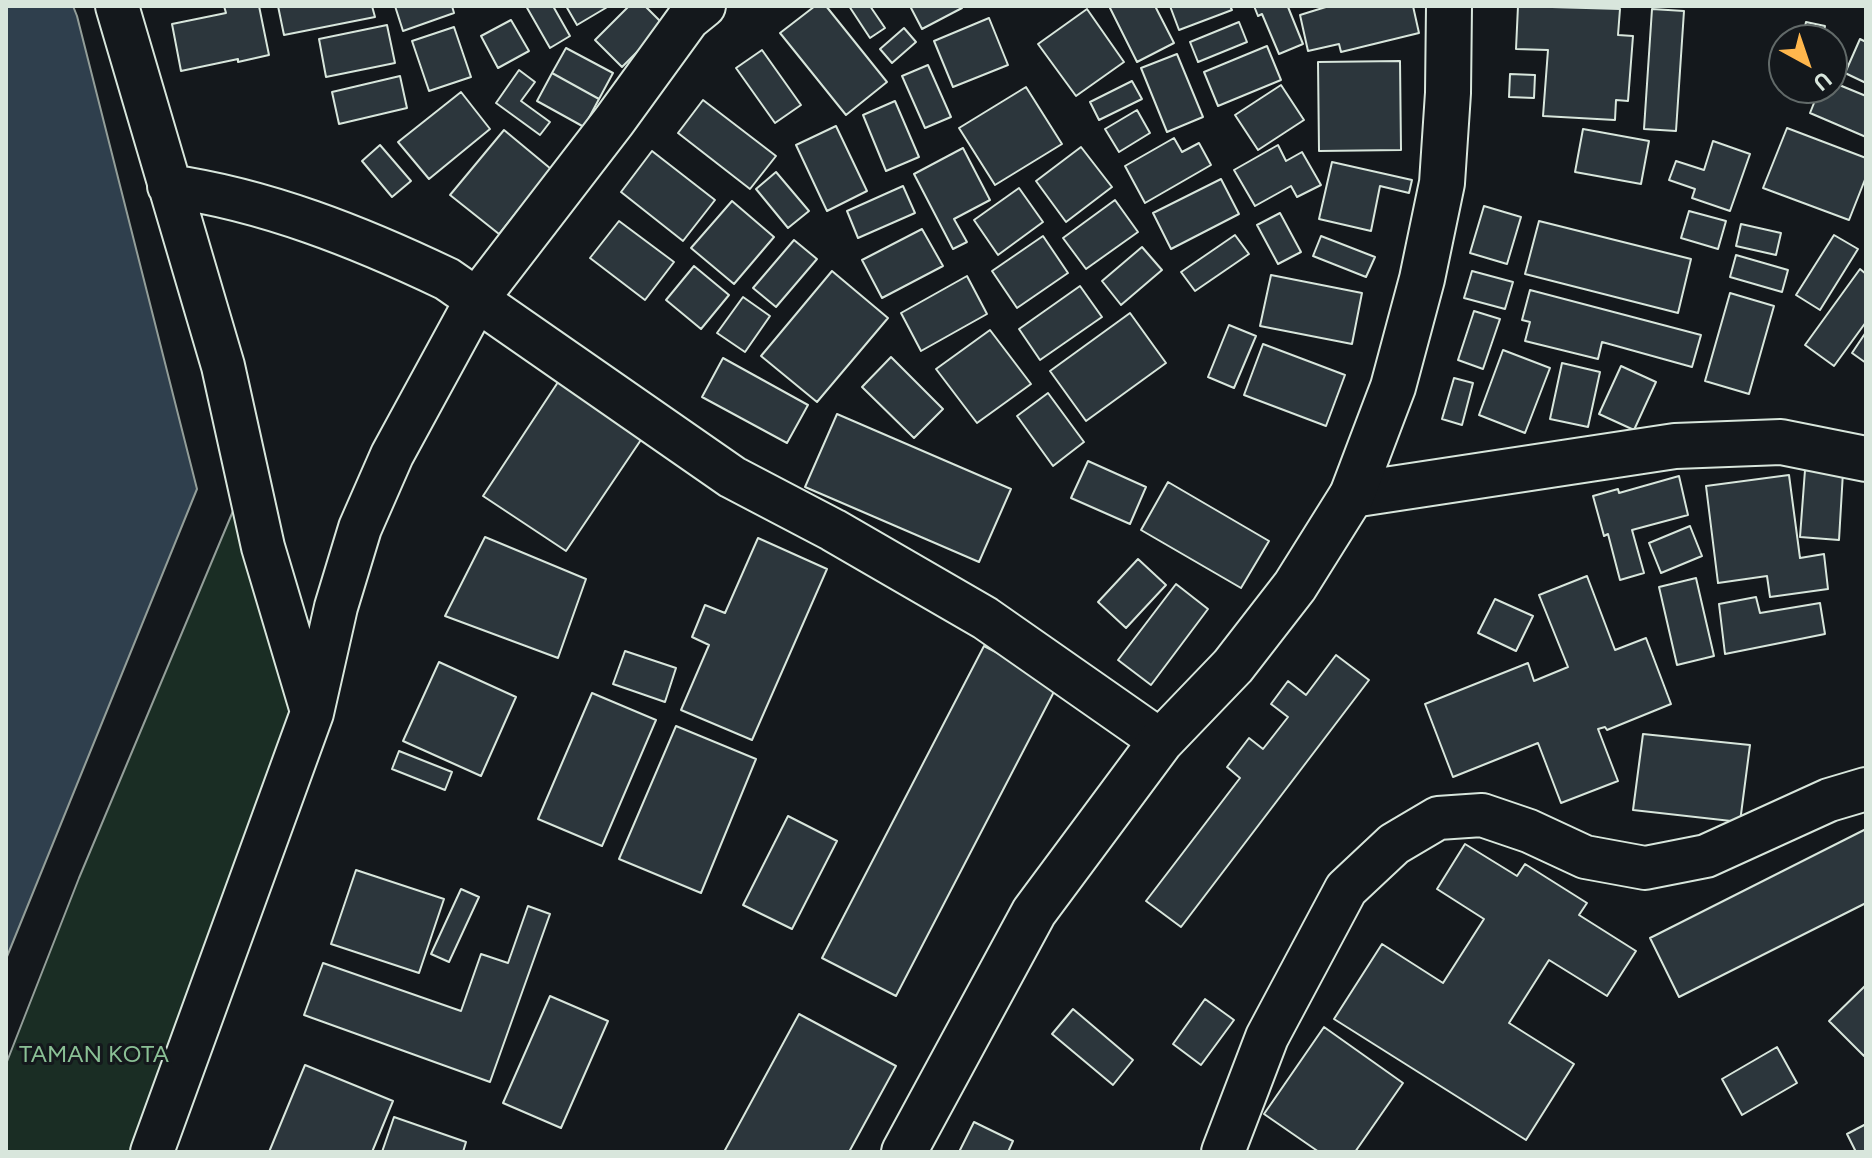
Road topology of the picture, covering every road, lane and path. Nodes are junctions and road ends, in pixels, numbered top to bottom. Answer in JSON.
{"nodes":[{"id":1,"x":117,"y":6,"type":"edge"},
{"id":2,"x":1449,"y":6,"type":"edge"},
{"id":3,"x":691,"y":10,"type":"edge"},
{"id":4,"x":169,"y":186,"type":"junction"},
{"id":5,"x":477,"y":299,"type":"junction"},
{"id":6,"x":1866,"y":459,"type":"edge"},
{"id":7,"x":1352,"y":495,"type":"junction"},
{"id":8,"x":312,"y":713,"type":"junction"},
{"id":9,"x":1161,"y":741,"type":"junction"},
{"id":10,"x":1866,"y":789,"type":"edge"},
{"id":11,"x":152,"y":1152,"type":"edge"},
{"id":12,"x":904,"y":1152,"type":"edge"},
{"id":13,"x":1223,"y":1152,"type":"edge"}],
"edges":[{"from":1,"to":4,"type":"street"},
{"from":2,"to":7,"type":"main road"},
{"from":3,"to":5,"type":"street"},
{"from":4,"to":5,"type":"street"},
{"from":4,"to":8,"type":"street"},
{"from":5,"to":8,"type":"street"},
{"from":5,"to":9,"type":"street"},
{"from":6,"to":7,"type":"main road"},
{"from":7,"to":9,"type":"main road"},
{"from":8,"to":11,"type":"street"},
{"from":9,"to":12,"type":"main road"},
{"from":10,"to":13,"type":"street"}]}
